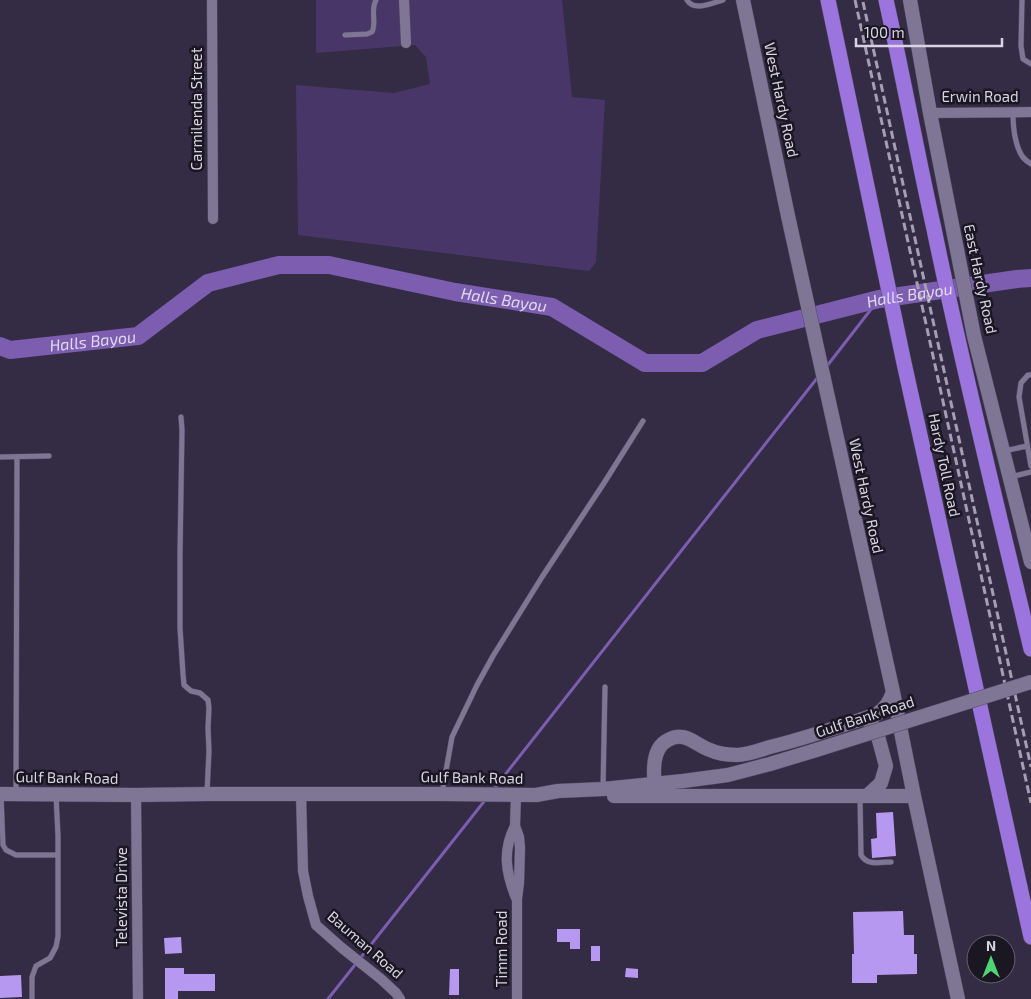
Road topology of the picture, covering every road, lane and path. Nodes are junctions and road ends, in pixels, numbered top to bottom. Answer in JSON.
{"nodes":[{"id":1,"x":212,"y":0,"type":"edge"},
{"id":2,"x":376,"y":0,"type":"edge"},
{"id":3,"x":404,"y":0,"type":"edge"},
{"id":4,"x":686,"y":0,"type":"edge"},
{"id":5,"x":723,"y":0,"type":"edge"},
{"id":6,"x":743,"y":0,"type":"edge"},
{"id":7,"x":828,"y":0,"type":"edge"},
{"id":8,"x":886,"y":0,"type":"edge"},
{"id":9,"x":892,"y":0,"type":"edge"},
{"id":10,"x":910,"y":0,"type":"edge"},
{"id":11,"x":1022,"y":0,"type":"edge"},
{"id":12,"x":345,"y":36,"type":"dead end"},
{"id":13,"x":406,"y":43,"type":"dead end"},
{"id":14,"x":1031,"y":64,"type":"edge"},
{"id":15,"x":904,"y":83,"type":"junction"},
{"id":16,"x":1013,"y":112,"type":"junction"},
{"id":17,"x":1031,"y":112,"type":"edge"},
{"id":18,"x":930,"y":113,"type":"junction"},
{"id":19,"x":1031,"y":164,"type":"edge"},
{"id":20,"x":212,"y":219,"type":"dead end"},
{"id":21,"x":1031,"y":375,"type":"edge"},
{"id":22,"x":181,"y":417,"type":"dead end"},
{"id":23,"x":643,"y":421,"type":"dead end"},
{"id":24,"x":1027,"y":446,"type":"junction"},
{"id":25,"x":1003,"y":452,"type":"junction"},
{"id":26,"x":49,"y":456,"type":"dead end"},
{"id":27,"x":0,"y":457,"type":"edge"},
{"id":28,"x":17,"y":457,"type":"junction"},
{"id":29,"x":1031,"y":466,"type":"edge"},
{"id":30,"x":1031,"y":472,"type":"edge"},
{"id":31,"x":1010,"y":477,"type":"junction"},
{"id":32,"x":1031,"y":562,"type":"edge"},
{"id":33,"x":1031,"y":649,"type":"edge"},
{"id":34,"x":1031,"y":682,"type":"edge"},
{"id":35,"x":605,"y":687,"type":"dead end"},
{"id":36,"x":893,"y":692,"type":"junction"},
{"id":37,"x":860,"y":720,"type":"junction"},
{"id":38,"x":603,"y":789,"type":"junction"},
{"id":39,"x":655,"y":790,"type":"junction"},
{"id":40,"x":0,"y":794,"type":"edge"},
{"id":41,"x":16,"y":794,"type":"junction"},
{"id":42,"x":56,"y":794,"type":"junction"},
{"id":43,"x":207,"y":794,"type":"junction"},
{"id":44,"x":301,"y":794,"type":"junction"},
{"id":45,"x":442,"y":794,"type":"junction"},
{"id":46,"x":136,"y":795,"type":"junction"},
{"id":47,"x":512,"y":795,"type":"junction"},
{"id":48,"x":536,"y":795,"type":"junction"},
{"id":49,"x":864,"y":795,"type":"junction"},
{"id":50,"x":914,"y":796,"type":"junction"},
{"id":51,"x":58,"y":855,"type":"junction"},
{"id":52,"x":890,"y":862,"type":"dead end"},
{"id":53,"x":1031,"y":937,"type":"edge"},
{"id":54,"x":32,"y":999,"type":"edge"},
{"id":55,"x":138,"y":999,"type":"edge"},
{"id":56,"x":400,"y":999,"type":"edge"},
{"id":57,"x":517,"y":999,"type":"edge"},
{"id":58,"x":958,"y":999,"type":"edge"}],
"edges":[{"from":1,"to":20,"type":"street","name":"Carmilenda Street"},
{"from":2,"to":12,"type":"lane"},
{"from":3,"to":13,"type":"street"},
{"from":4,"to":5,"type":"lane"},
{"from":6,"to":36,"type":"main road","name":"West Hardy Road"},
{"from":7,"to":53,"type":"highway","name":"Hardy Toll Road"},
{"from":8,"to":15,"type":"highway"},
{"from":9,"to":15,"type":"highway"},
{"from":10,"to":18,"type":"main road","name":"East Hardy Road"},
{"from":11,"to":14,"type":"lane"},
{"from":15,"to":33,"type":"highway"},
{"from":16,"to":17,"type":"street","name":"Erwin Road"},
{"from":16,"to":18,"type":"street","name":"Erwin Road"},
{"from":16,"to":19,"type":"lane"},
{"from":18,"to":25,"type":"main road","name":"East Hardy Road"},
{"from":21,"to":24,"type":"lane"},
{"from":22,"to":43,"type":"lane"},
{"from":23,"to":45,"type":"lane"},
{"from":24,"to":25,"type":"lane"},
{"from":24,"to":29,"type":"lane"},
{"from":25,"to":31,"type":"main road","name":"East Hardy Road"},
{"from":26,"to":28,"type":"lane"},
{"from":27,"to":28,"type":"lane"},
{"from":28,"to":41,"type":"lane"},
{"from":30,"to":31,"type":"lane"},
{"from":31,"to":32,"type":"main road","name":"East Hardy Road"},
{"from":34,"to":39,"type":"main road","name":"Gulf Bank Road","bridge":true},
{"from":35,"to":38,"type":"lane"},
{"from":36,"to":37,"type":"main road"},
{"from":36,"to":50,"type":"main road","name":"West Hardy Road"},
{"from":37,"to":39,"type":"main road"},
{"from":37,"to":49,"type":"main road"},
{"from":38,"to":39,"type":"main road","name":"Gulf Bank Road"},
{"from":38,"to":48,"type":"main road","name":"Gulf Bank Road"},
{"from":39,"to":48,"type":"main road"},
{"from":39,"to":49,"type":"main road"},
{"from":40,"to":41,"type":"main road","name":"Gulf Bank Road"},
{"from":40,"to":51,"type":"lane"},
{"from":41,"to":42,"type":"main road","name":"Gulf Bank Road"},
{"from":42,"to":46,"type":"main road","name":"Gulf Bank Road"},
{"from":42,"to":51,"type":"lane"},
{"from":43,"to":44,"type":"main road","name":"Gulf Bank Road"},
{"from":43,"to":46,"type":"main road","name":"Gulf Bank Road"},
{"from":44,"to":45,"type":"main road","name":"Gulf Bank Road"},
{"from":44,"to":56,"type":"street","name":"Bauman Road"},
{"from":45,"to":47,"type":"main road","name":"Gulf Bank Road"},
{"from":46,"to":55,"type":"street","name":"Televista Drive"},
{"from":47,"to":48,"type":"main road","name":"Gulf Bank Road"},
{"from":47,"to":57,"type":"street","name":"Timm Road"},
{"from":49,"to":50,"type":"main road"},
{"from":49,"to":52,"type":"lane"},
{"from":50,"to":58,"type":"main road","name":"West Hardy Road"},
{"from":51,"to":54,"type":"lane"}]}
